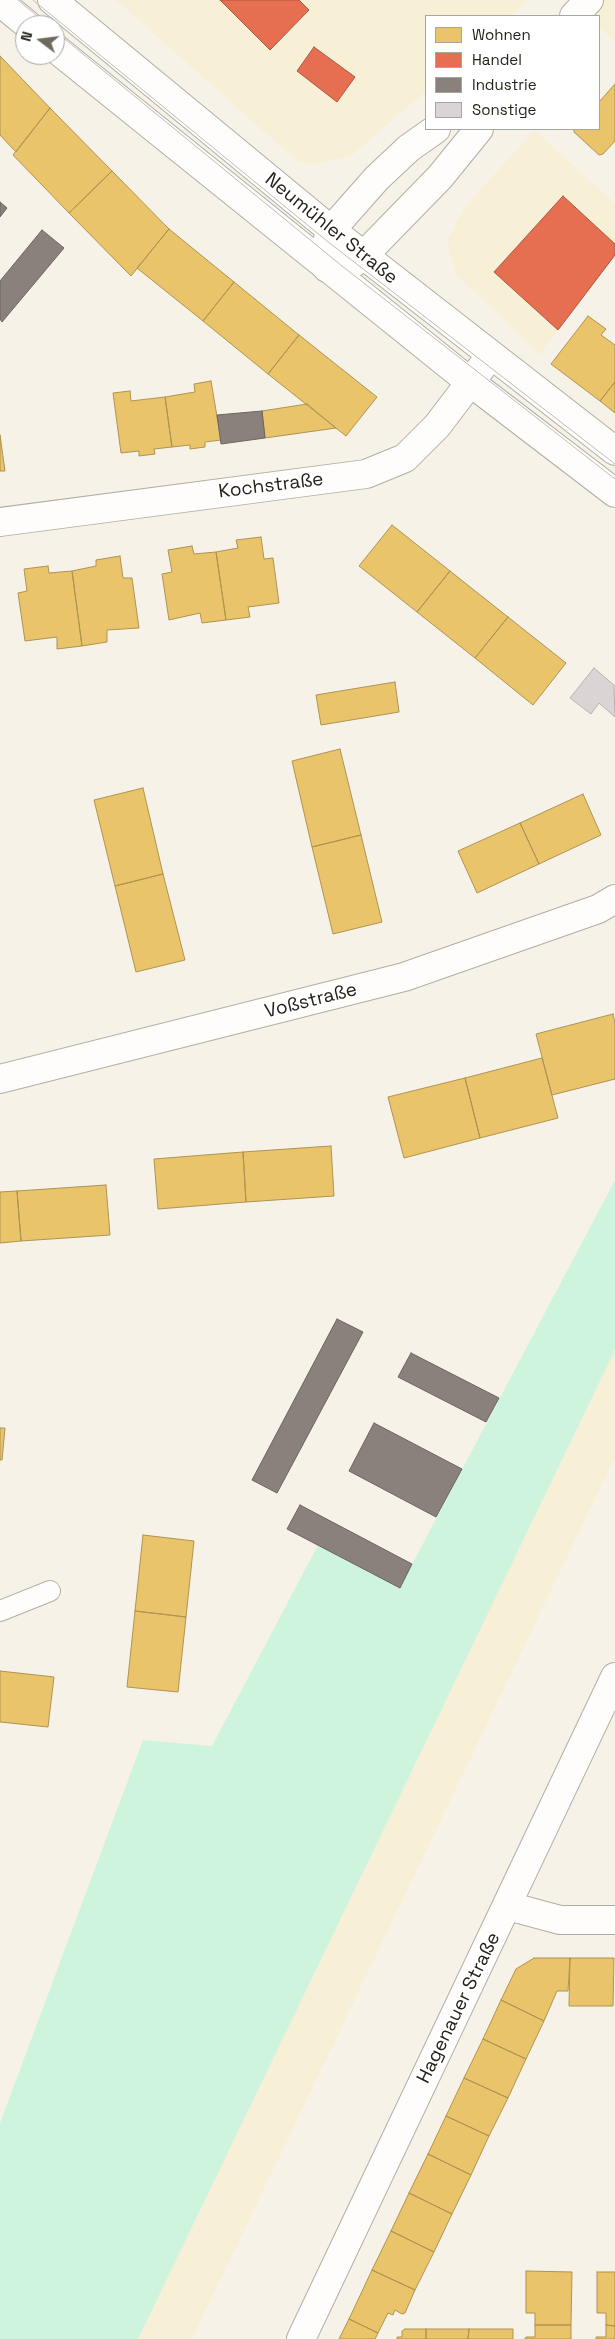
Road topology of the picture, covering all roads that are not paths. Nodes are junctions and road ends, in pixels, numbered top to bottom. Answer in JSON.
{"nodes":[{"id":1,"x":52,"y":0,"type":"edge"},
{"id":2,"x":589,"y":0,"type":"edge"},
{"id":3,"x":0,"y":2,"type":"edge"},
{"id":4,"x":16,"y":15,"type":"edge"},
{"id":5,"x":575,"y":15,"type":"edge"},
{"id":6,"x":65,"y":56,"type":"edge"},
{"id":7,"x":435,"y":130,"type":"edge"},
{"id":8,"x":478,"y":130,"type":"edge"},
{"id":9,"x":331,"y":230,"type":"junction"},
{"id":10,"x":363,"y":256,"type":"junction"},
{"id":11,"x":327,"y":268,"type":"junction"},
{"id":12,"x":491,"y":355,"type":"junction"},
{"id":13,"x":470,"y":382,"type":"junction"},
{"id":14,"x":615,"y":450,"type":"edge"},
{"id":15,"x":615,"y":493,"type":"edge"},
{"id":16,"x":0,"y":522,"type":"edge"},
{"id":17,"x":615,"y":899,"type":"edge"},
{"id":18,"x":0,"y":1079,"type":"edge"},
{"id":19,"x":50,"y":1591,"type":"dead end"},
{"id":20,"x":0,"y":1611,"type":"edge"},
{"id":21,"x":615,"y":1677,"type":"edge"},
{"id":22,"x":508,"y":1906,"type":"junction"},
{"id":23,"x":615,"y":1920,"type":"edge"},
{"id":24,"x":301,"y":2339,"type":"edge"}],
"edges":[{"from":1,"to":9,"type":"street","name":"Neumühler Straße"},
{"from":2,"to":5,"type":"street"},
{"from":3,"to":4,"type":"street"},
{"from":6,"to":11,"type":"street","name":"Neumühler Straße"},
{"from":7,"to":9,"type":"street"},
{"from":8,"to":10,"type":"street"},
{"from":9,"to":10,"type":"street","name":"Neumühler Straße"},
{"from":9,"to":11,"type":"street"},
{"from":10,"to":11,"type":"street"},
{"from":10,"to":12,"type":"street","name":"Neumühler Straße"},
{"from":11,"to":13,"type":"street","name":"Neumühler Straße"},
{"from":12,"to":13,"type":"street","name":"Kochstraße"},
{"from":12,"to":14,"type":"street","name":"Neumühler Straße"},
{"from":13,"to":15,"type":"street","name":"Neumühler Straße"},
{"from":13,"to":16,"type":"street","name":"Kochstraße"},
{"from":17,"to":18,"type":"street","name":"Voßstraße"},
{"from":19,"to":20,"type":"lane"},
{"from":21,"to":22,"type":"street","name":"Hagenauer Straße"},
{"from":22,"to":23,"type":"street"},
{"from":22,"to":24,"type":"street","name":"Hagenauer Straße"}]}
